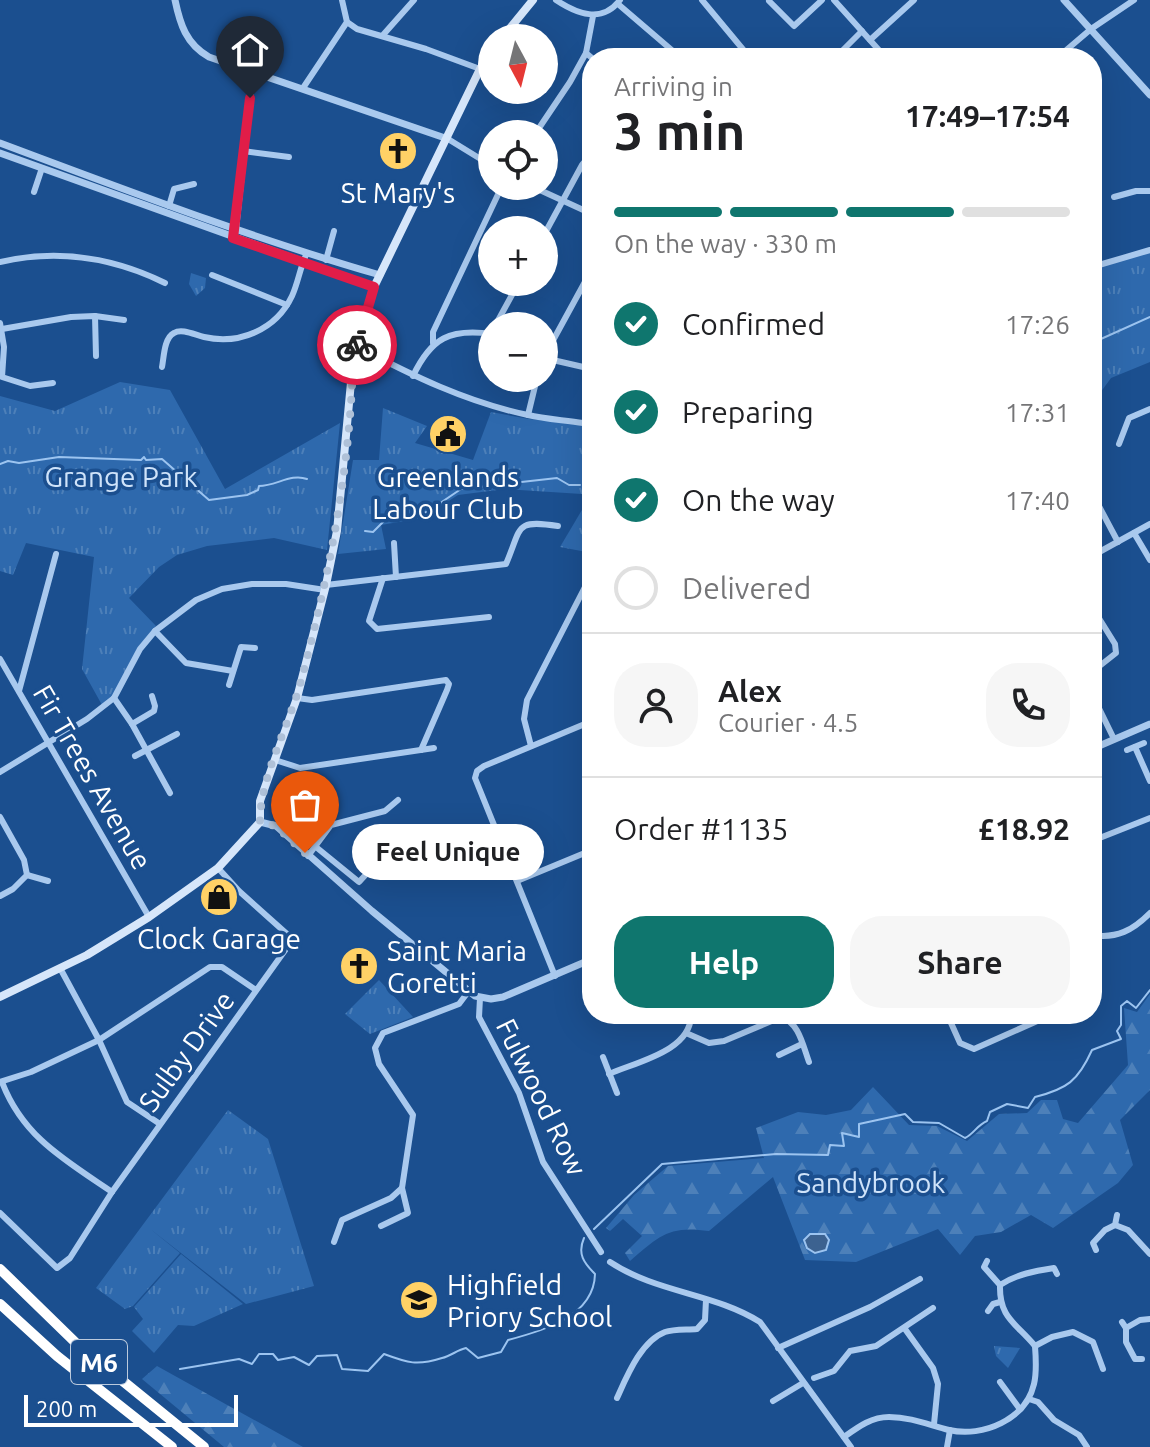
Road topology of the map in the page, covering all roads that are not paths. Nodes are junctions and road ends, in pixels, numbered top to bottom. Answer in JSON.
{"nodes":[{"id":1,"x":175,"y":0,"type":"edge"},
{"id":2,"x":342,"y":0,"type":"edge"},
{"id":3,"x":414,"y":0,"type":"edge"},
{"id":4,"x":533,"y":0,"type":"edge"},
{"id":5,"x":556,"y":0,"type":"edge"},
{"id":6,"x":702,"y":0,"type":"edge"},
{"id":7,"x":822,"y":0,"type":"edge"},
{"id":8,"x":834,"y":0,"type":"edge"},
{"id":9,"x":914,"y":0,"type":"edge"},
{"id":10,"x":1064,"y":0,"type":"edge"},
{"id":11,"x":1134,"y":0,"type":"edge"},
{"id":12,"x":769,"y":1,"type":"edge"},
{"id":13,"x":619,"y":2,"type":"edge"},
{"id":14,"x":593,"y":16,"type":"junction"},
{"id":15,"x":347,"y":22,"type":"junction"},
{"id":16,"x":513,"y":24,"type":"edge"},
{"id":17,"x":1091,"y":29,"type":"junction"},
{"id":18,"x":862,"y":31,"type":"junction"},
{"id":19,"x":383,"y":35,"type":"junction"},
{"id":20,"x":870,"y":40,"type":"junction"},
{"id":21,"x":587,"y":48,"type":"edge"},
{"id":22,"x":670,"y":48,"type":"edge"},
{"id":23,"x":742,"y":48,"type":"edge"},
{"id":24,"x":845,"y":48,"type":"edge"},
{"id":25,"x":877,"y":48,"type":"edge"},
{"id":26,"x":1069,"y":48,"type":"edge"},
{"id":27,"x":582,"y":60,"type":"edge"},
{"id":28,"x":478,"y":68,"type":"edge"},
{"id":29,"x":253,"y":72,"type":"junction"},
{"id":30,"x":478,"y":73,"type":"edge"},
{"id":31,"x":303,"y":88,"type":"junction"},
{"id":32,"x":1150,"y":95,"type":"edge"},
{"id":33,"x":544,"y":120,"type":"edge"},
{"id":34,"x":448,"y":139,"type":"junction"},
{"id":35,"x":3,"y":144,"type":"edge"},
{"id":36,"x":243,"y":151,"type":"junction"},
{"id":37,"x":1,"y":156,"type":"edge"},
{"id":38,"x":289,"y":157,"type":"dead end"},
{"id":39,"x":478,"y":157,"type":"edge"},
{"id":40,"x":582,"y":165,"type":"edge"},
{"id":41,"x":42,"y":168,"type":"junction"},
{"id":42,"x":194,"y":184,"type":"dead end"},
{"id":43,"x":1150,"y":191,"type":"edge"},
{"id":44,"x":34,"y":192,"type":"dead end"},
{"id":45,"x":558,"y":197,"type":"edge"},
{"id":46,"x":1114,"y":197,"type":"dead end"},
{"id":47,"x":562,"y":199,"type":"junction"},
{"id":48,"x":495,"y":200,"type":"edge"},
{"id":49,"x":153,"y":204,"type":"junction"},
{"id":50,"x":169,"y":206,"type":"junction"},
{"id":51,"x":582,"y":209,"type":"edge"},
{"id":52,"x":554,"y":216,"type":"edge"},
{"id":53,"x":334,"y":231,"type":"dead end"},
{"id":54,"x":235,"y":234,"type":"junction"},
{"id":55,"x":1150,"y":250,"type":"edge"},
{"id":56,"x":304,"y":259,"type":"junction"},
{"id":57,"x":326,"y":260,"type":"junction"},
{"id":58,"x":0,"y":262,"type":"edge"},
{"id":59,"x":1102,"y":264,"type":"edge"},
{"id":60,"x":212,"y":275,"type":"dead end"},
{"id":61,"x":380,"y":275,"type":"junction"},
{"id":62,"x":165,"y":283,"type":"dead end"},
{"id":63,"x":374,"y":287,"type":"junction"},
{"id":64,"x":582,"y":288,"type":"edge"},
{"id":65,"x":287,"y":305,"type":"junction"},
{"id":66,"x":95,"y":316,"type":"junction"},
{"id":67,"x":124,"y":320,"type":"dead end"},
{"id":68,"x":1,"y":326,"type":"edge"},
{"id":69,"x":478,"y":332,"type":"edge"},
{"id":70,"x":558,"y":332,"type":"edge"},
{"id":71,"x":433,"y":343,"type":"junction"},
{"id":72,"x":356,"y":346,"type":"junction"},
{"id":73,"x":96,"y":356,"type":"dead end"},
{"id":74,"x":558,"y":361,"type":"edge"},
{"id":75,"x":162,"y":367,"type":"dead end"},
{"id":76,"x":582,"y":367,"type":"edge"},
{"id":77,"x":413,"y":376,"type":"junction"},
{"id":78,"x":53,"y":383,"type":"dead end"},
{"id":79,"x":534,"y":392,"type":"edge"},
{"id":80,"x":1150,"y":409,"type":"edge"},
{"id":81,"x":528,"y":415,"type":"junction"},
{"id":82,"x":582,"y":423,"type":"edge"},
{"id":83,"x":1119,"y":444,"type":"dead end"},
{"id":84,"x":1102,"y":512,"type":"edge"},
{"id":85,"x":1150,"y":524,"type":"edge"},
{"id":86,"x":558,"y":526,"type":"dead end"},
{"id":87,"x":1134,"y":533,"type":"junction"},
{"id":88,"x":1118,"y":542,"type":"junction"},
{"id":89,"x":394,"y":543,"type":"dead end"},
{"id":90,"x":1102,"y":551,"type":"edge"},
{"id":91,"x":56,"y":554,"type":"dead end"},
{"id":92,"x":1150,"y":560,"type":"edge"},
{"id":93,"x":396,"y":577,"type":"junction"},
{"id":94,"x":383,"y":578,"type":"junction"},
{"id":95,"x":325,"y":587,"type":"junction"},
{"id":96,"x":582,"y":593,"type":"edge"},
{"id":97,"x":489,"y":617,"type":"dead end"},
{"id":98,"x":1102,"y":623,"type":"edge"},
{"id":99,"x":155,"y":631,"type":"junction"},
{"id":100,"x":255,"y":648,"type":"dead end"},
{"id":101,"x":0,"y":659,"type":"edge"},
{"id":102,"x":1102,"y":664,"type":"edge"},
{"id":103,"x":233,"y":671,"type":"junction"},
{"id":104,"x":229,"y":685,"type":"dead end"},
{"id":105,"x":19,"y":691,"type":"junction"},
{"id":106,"x":152,"y":696,"type":"dead end"},
{"id":107,"x":114,"y":698,"type":"junction"},
{"id":108,"x":297,"y":698,"type":"junction"},
{"id":109,"x":1102,"y":714,"type":"edge"},
{"id":110,"x":132,"y":724,"type":"junction"},
{"id":111,"x":1150,"y":724,"type":"edge"},
{"id":112,"x":582,"y":725,"type":"edge"},
{"id":113,"x":177,"y":734,"type":"dead end"},
{"id":114,"x":1114,"y":739,"type":"junction"},
{"id":115,"x":49,"y":741,"type":"junction"},
{"id":116,"x":1144,"y":743,"type":"dead end"},
{"id":117,"x":1102,"y":744,"type":"edge"},
{"id":118,"x":531,"y":746,"type":"junction"},
{"id":119,"x":434,"y":748,"type":"dead end"},
{"id":120,"x":146,"y":750,"type":"junction"},
{"id":121,"x":421,"y":750,"type":"junction"},
{"id":122,"x":135,"y":756,"type":"dead end"},
{"id":123,"x":275,"y":760,"type":"junction"},
{"id":124,"x":0,"y":772,"type":"edge"},
{"id":125,"x":1150,"y":781,"type":"edge"},
{"id":126,"x":170,"y":793,"type":"dead end"},
{"id":127,"x":398,"y":800,"type":"dead end"},
{"id":128,"x":0,"y":817,"type":"edge"},
{"id":129,"x":1150,"y":818,"type":"edge"},
{"id":130,"x":260,"y":822,"type":"junction"},
{"id":131,"x":494,"y":829,"type":"junction"},
{"id":132,"x":1102,"y":837,"type":"edge"},
{"id":133,"x":316,"y":847,"type":"junction"},
{"id":134,"x":582,"y":854,"type":"edge"},
{"id":135,"x":308,"y":856,"type":"junction"},
{"id":136,"x":382,"y":857,"type":"dead end"},
{"id":137,"x":415,"y":861,"type":"dead end"},
{"id":138,"x":218,"y":868,"type":"junction"},
{"id":139,"x":27,"y":875,"type":"junction"},
{"id":140,"x":48,"y":881,"type":"dead end"},
{"id":141,"x":517,"y":881,"type":"junction"},
{"id":142,"x":0,"y":896,"type":"edge"},
{"id":143,"x":1150,"y":913,"type":"edge"},
{"id":144,"x":149,"y":917,"type":"junction"},
{"id":145,"x":1102,"y":937,"type":"edge"},
{"id":146,"x":582,"y":964,"type":"edge"},
{"id":147,"x":60,"y":968,"type":"junction"},
{"id":148,"x":555,"y":976,"type":"junction"},
{"id":149,"x":256,"y":990,"type":"junction"},
{"id":150,"x":468,"y":992,"type":"junction"},
{"id":151,"x":0,"y":997,"type":"edge"},
{"id":152,"x":480,"y":998,"type":"junction"},
{"id":153,"x":689,"y":1024,"type":"edge"},
{"id":154,"x":764,"y":1024,"type":"edge"},
{"id":155,"x":792,"y":1024,"type":"edge"},
{"id":156,"x":951,"y":1024,"type":"edge"},
{"id":157,"x":1030,"y":1024,"type":"edge"},
{"id":158,"x":686,"y":1033,"type":"junction"},
{"id":159,"x":99,"y":1040,"type":"junction"},
{"id":160,"x":802,"y":1044,"type":"junction"},
{"id":161,"x":779,"y":1055,"type":"dead end"},
{"id":162,"x":603,"y":1057,"type":"dead end"},
{"id":163,"x":809,"y":1062,"type":"dead end"},
{"id":164,"x":609,"y":1074,"type":"junction"},
{"id":165,"x":1,"y":1082,"type":"edge"},
{"id":166,"x":617,"y":1093,"type":"dead end"},
{"id":167,"x":160,"y":1124,"type":"junction"},
{"id":168,"x":402,"y":1188,"type":"junction"},
{"id":169,"x":112,"y":1192,"type":"junction"},
{"id":170,"x":0,"y":1213,"type":"edge"},
{"id":171,"x":1117,"y":1215,"type":"dead end"},
{"id":172,"x":1115,"y":1225,"type":"junction"},
{"id":173,"x":381,"y":1226,"type":"dead end"},
{"id":174,"x":334,"y":1242,"type":"dead end"},
{"id":175,"x":1096,"y":1250,"type":"dead end"},
{"id":176,"x":601,"y":1252,"type":"dead end"},
{"id":177,"x":1150,"y":1254,"type":"edge"},
{"id":178,"x":987,"y":1261,"type":"dead end"},
{"id":179,"x":610,"y":1262,"type":"dead end"},
{"id":180,"x":0,"y":1269,"type":"edge"},
{"id":181,"x":1057,"y":1274,"type":"dead end"},
{"id":182,"x":920,"y":1279,"type":"dead end"},
{"id":183,"x":1000,"y":1285,"type":"junction"},
{"id":184,"x":706,"y":1300,"type":"junction"},
{"id":185,"x":1000,"y":1302,"type":"junction"},
{"id":186,"x":0,"y":1304,"type":"edge"},
{"id":187,"x":933,"y":1308,"type":"dead end"},
{"id":188,"x":988,"y":1311,"type":"dead end"},
{"id":189,"x":1150,"y":1319,"type":"edge"},
{"id":190,"x":905,"y":1329,"type":"junction"},
{"id":191,"x":1035,"y":1346,"type":"junction"},
{"id":192,"x":778,"y":1348,"type":"junction"},
{"id":193,"x":1142,"y":1359,"type":"dead end"},
{"id":194,"x":1103,"y":1369,"type":"dead end"},
{"id":195,"x":814,"y":1378,"type":"dead end"},
{"id":196,"x":1000,"y":1382,"type":"dead end"},
{"id":197,"x":803,"y":1383,"type":"junction"},
{"id":198,"x":617,"y":1398,"type":"dead end"},
{"id":199,"x":1029,"y":1399,"type":"junction"},
{"id":200,"x":773,"y":1401,"type":"dead end"},
{"id":201,"x":1019,"y":1408,"type":"junction"},
{"id":202,"x":934,"y":1424,"type":"junction"},
{"id":203,"x":950,"y":1430,"type":"junction"},
{"id":204,"x":844,"y":1437,"type":"junction"},
{"id":205,"x":172,"y":1447,"type":"edge"},
{"id":206,"x":204,"y":1447,"type":"edge"},
{"id":207,"x":851,"y":1447,"type":"edge"},
{"id":208,"x":947,"y":1447,"type":"edge"},
{"id":209,"x":1087,"y":1447,"type":"edge"}],
"edges":[{"from":1,"to":29,"type":"street"},
{"from":2,"to":15,"type":"street"},
{"from":3,"to":19,"type":"street"},
{"from":4,"to":16,"type":"main road"},
{"from":5,"to":14,"type":"street"},
{"from":6,"to":23,"type":"street"},
{"from":7,"to":12,"type":"street"},
{"from":8,"to":18,"type":"street"},
{"from":9,"to":20,"type":"street"},
{"from":10,"to":17,"type":"street"},
{"from":11,"to":17,"type":"street"},
{"from":13,"to":14,"type":"street"},
{"from":13,"to":22,"type":"street"},
{"from":14,"to":21,"type":"street"},
{"from":15,"to":19,"type":"street"},
{"from":15,"to":31,"type":"street"},
{"from":17,"to":26,"type":"street"},
{"from":17,"to":32,"type":"street"},
{"from":18,"to":20,"type":"street"},
{"from":18,"to":24,"type":"street"},
{"from":19,"to":28,"type":"street"},
{"from":20,"to":25,"type":"street"},
{"from":27,"to":33,"type":"street"},
{"from":29,"to":31,"type":"street"},
{"from":29,"to":36,"type":"street"},
{"from":30,"to":34,"type":"main road"},
{"from":31,"to":34,"type":"street"},
{"from":34,"to":39,"type":"street"},
{"from":34,"to":61,"type":"main road"},
{"from":35,"to":37,"type":"street"},
{"from":35,"to":49,"type":"street"},
{"from":36,"to":38,"type":"street"},
{"from":36,"to":54,"type":"street"},
{"from":37,"to":41,"type":"street"},
{"from":40,"to":47,"type":"street"},
{"from":41,"to":44,"type":"street"},
{"from":41,"to":49,"type":"street"},
{"from":42,"to":50,"type":"street"},
{"from":43,"to":46,"type":"street"},
{"from":45,"to":47,"type":"street"},
{"from":47,"to":51,"type":"street"},
{"from":47,"to":52,"type":"street"},
{"from":48,"to":71,"type":"street"},
{"from":49,"to":50,"type":"street"},
{"from":49,"to":54,"type":"street"},
{"from":50,"to":54,"type":"street"},
{"from":53,"to":57,"type":"street"},
{"from":54,"to":56,"type":"street"},
{"from":55,"to":59,"type":"street"},
{"from":56,"to":57,"type":"street"},
{"from":56,"to":63,"type":"street"},
{"from":56,"to":65,"type":"street"},
{"from":57,"to":61,"type":"street"},
{"from":58,"to":62,"type":"street"},
{"from":60,"to":65,"type":"street"},
{"from":61,"to":63,"type":"main road"},
{"from":63,"to":72,"type":"main road"},
{"from":64,"to":70,"type":"street"},
{"from":65,"to":75,"type":"street"},
{"from":66,"to":67,"type":"street"},
{"from":66,"to":68,"type":"street"},
{"from":66,"to":73,"type":"street"},
{"from":68,"to":78,"type":"street"},
{"from":69,"to":71,"type":"street"},
{"from":71,"to":77,"type":"street"},
{"from":72,"to":77,"type":"street"},
{"from":72,"to":95,"type":"main road"},
{"from":74,"to":76,"type":"street"},
{"from":77,"to":81,"type":"street"},
{"from":79,"to":81,"type":"street"},
{"from":80,"to":83,"type":"street"},
{"from":81,"to":82,"type":"street"},
{"from":84,"to":88,"type":"street"},
{"from":85,"to":87,"type":"street"},
{"from":86,"to":93,"type":"street"},
{"from":87,"to":88,"type":"street"},
{"from":87,"to":92,"type":"street"},
{"from":88,"to":90,"type":"street"},
{"from":89,"to":93,"type":"street"},
{"from":91,"to":105,"type":"street"},
{"from":93,"to":94,"type":"street"},
{"from":94,"to":95,"type":"street"},
{"from":94,"to":97,"type":"street"},
{"from":95,"to":99,"type":"street"},
{"from":95,"to":108,"type":"main road"},
{"from":96,"to":118,"type":"street"},
{"from":98,"to":102,"type":"street"},
{"from":99,"to":103,"type":"street"},
{"from":99,"to":107,"type":"street"},
{"from":100,"to":103,"type":"street"},
{"from":101,"to":105,"type":"street","name":"Fir Trees Avenue"},
{"from":103,"to":104,"type":"street"},
{"from":105,"to":115,"type":"street","name":"Fir Trees Avenue"},
{"from":106,"to":110,"type":"street"},
{"from":107,"to":110,"type":"street"},
{"from":107,"to":115,"type":"street"},
{"from":108,"to":121,"type":"street"},
{"from":108,"to":123,"type":"main road"},
{"from":109,"to":114,"type":"street"},
{"from":110,"to":120,"type":"street"},
{"from":111,"to":114,"type":"street"},
{"from":112,"to":118,"type":"street"},
{"from":113,"to":120,"type":"street"},
{"from":114,"to":117,"type":"street"},
{"from":115,"to":124,"type":"street"},
{"from":115,"to":144,"type":"street","name":"Fir Trees Avenue"},
{"from":116,"to":125,"type":"street"},
{"from":118,"to":131,"type":"street"},
{"from":119,"to":121,"type":"street"},
{"from":120,"to":122,"type":"street"},
{"from":120,"to":126,"type":"street"},
{"from":121,"to":123,"type":"street"},
{"from":123,"to":130,"type":"main road"},
{"from":127,"to":133,"type":"street"},
{"from":128,"to":139,"type":"street"},
{"from":129,"to":132,"type":"street"},
{"from":130,"to":135,"type":"street"},
{"from":130,"to":138,"type":"main road"},
{"from":131,"to":137,"type":"street"},
{"from":131,"to":141,"type":"street"},
{"from":133,"to":135,"type":"street"},
{"from":133,"to":136,"type":"street"},
{"from":134,"to":141,"type":"street"},
{"from":135,"to":150,"type":"street"},
{"from":138,"to":144,"type":"main road"},
{"from":138,"to":149,"type":"street","name":"Sulby Drive"},
{"from":139,"to":140,"type":"street"},
{"from":139,"to":142,"type":"street"},
{"from":141,"to":148,"type":"street"},
{"from":143,"to":145,"type":"street"},
{"from":144,"to":147,"type":"main road"},
{"from":146,"to":148,"type":"street"},
{"from":147,"to":151,"type":"main road"},
{"from":147,"to":159,"type":"street"},
{"from":148,"to":152,"type":"street"},
{"from":149,"to":159,"type":"street"},
{"from":149,"to":167,"type":"street","name":"Sulby Drive"},
{"from":150,"to":152,"type":"street"},
{"from":150,"to":168,"type":"street"},
{"from":152,"to":176,"type":"street","name":"Fulwood Row"},
{"from":153,"to":158,"type":"street"},
{"from":154,"to":158,"type":"street"},
{"from":155,"to":160,"type":"street"},
{"from":156,"to":157,"type":"street"},
{"from":158,"to":164,"type":"street"},
{"from":159,"to":165,"type":"street"},
{"from":159,"to":167,"type":"street"},
{"from":160,"to":161,"type":"street"},
{"from":160,"to":163,"type":"street"},
{"from":162,"to":164,"type":"street"},
{"from":164,"to":166,"type":"street"},
{"from":165,"to":169,"type":"street"},
{"from":167,"to":169,"type":"street","name":"Sulby Drive"},
{"from":168,"to":173,"type":"street"},
{"from":168,"to":174,"type":"street"},
{"from":169,"to":170,"type":"street","name":"Sulby Drive"},
{"from":171,"to":172,"type":"street"},
{"from":172,"to":175,"type":"street"},
{"from":172,"to":177,"type":"street"},
{"from":178,"to":183,"type":"street"},
{"from":179,"to":184,"type":"street"},
{"from":180,"to":206,"type":"highway","number":"M6"},
{"from":181,"to":183,"type":"street"},
{"from":182,"to":192,"type":"street"},
{"from":183,"to":185,"type":"street"},
{"from":184,"to":192,"type":"street"},
{"from":184,"to":198,"type":"street"},
{"from":185,"to":188,"type":"street"},
{"from":185,"to":191,"type":"street"},
{"from":186,"to":205,"type":"highway","number":"M6"},
{"from":187,"to":190,"type":"street"},
{"from":189,"to":193,"type":"street"},
{"from":190,"to":195,"type":"street"},
{"from":190,"to":202,"type":"street"},
{"from":191,"to":194,"type":"street"},
{"from":191,"to":199,"type":"street"},
{"from":192,"to":197,"type":"street"},
{"from":196,"to":201,"type":"street"},
{"from":197,"to":200,"type":"street"},
{"from":197,"to":204,"type":"street"},
{"from":199,"to":201,"type":"street"},
{"from":199,"to":209,"type":"street"},
{"from":201,"to":203,"type":"street"},
{"from":202,"to":203,"type":"street"},
{"from":202,"to":204,"type":"street"},
{"from":203,"to":208,"type":"street"},
{"from":204,"to":207,"type":"street"}]}
